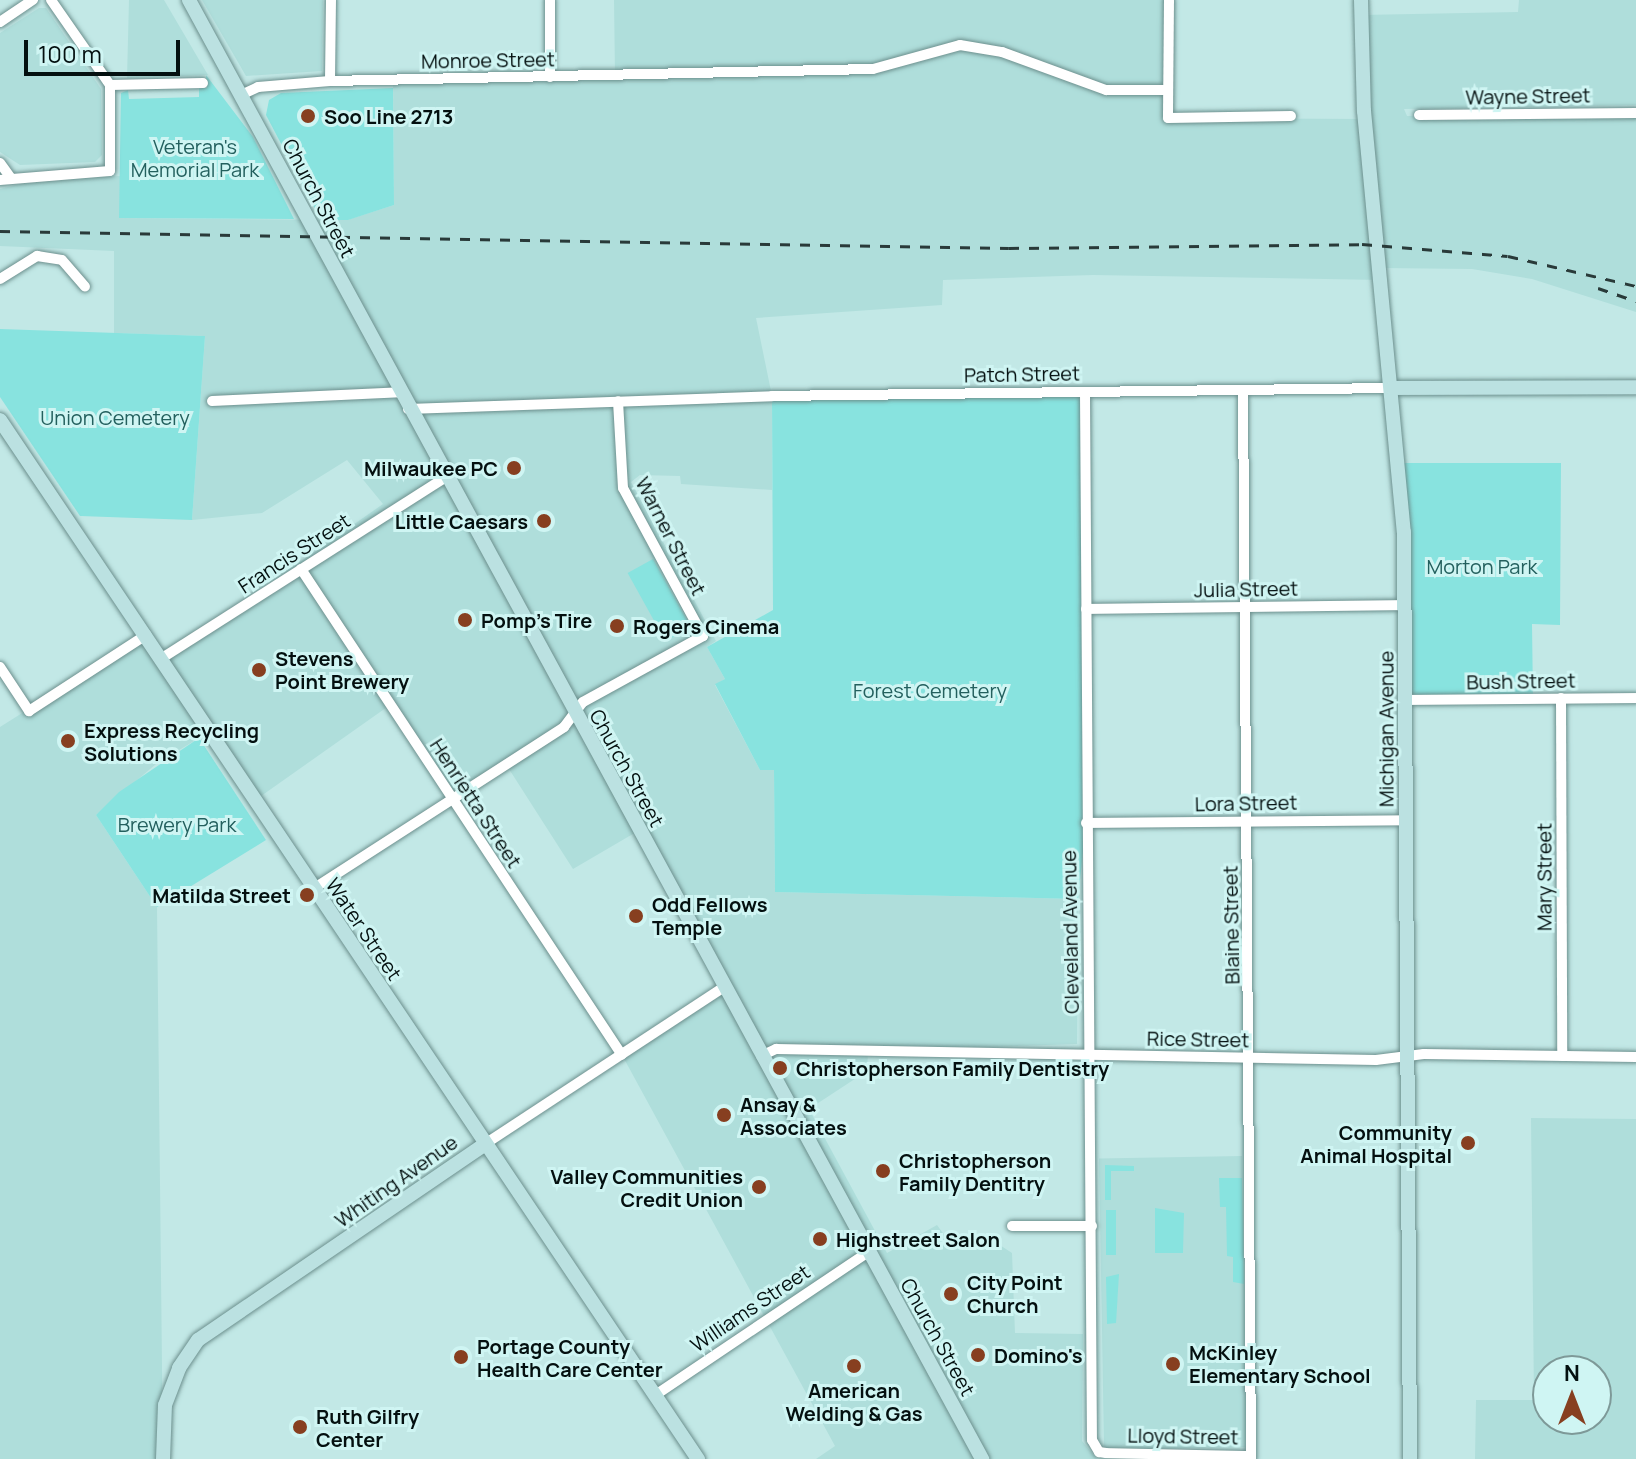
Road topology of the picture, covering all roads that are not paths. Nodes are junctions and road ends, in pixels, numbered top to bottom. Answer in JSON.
{"nodes":[{"id":1,"x":33,"y":0,"type":"edge"},
{"id":2,"x":51,"y":0,"type":"edge"},
{"id":3,"x":177,"y":0,"type":"edge"},
{"id":4,"x":189,"y":0,"type":"edge"},
{"id":5,"x":331,"y":0,"type":"edge"},
{"id":6,"x":550,"y":0,"type":"edge"},
{"id":7,"x":1169,"y":0,"type":"edge"},
{"id":8,"x":1361,"y":0,"type":"edge"},
{"id":9,"x":0,"y":22,"type":"edge"},
{"id":10,"x":550,"y":77,"type":"junction"},
{"id":11,"x":330,"y":81,"type":"junction"},
{"id":12,"x":203,"y":83,"type":"dead end"},
{"id":13,"x":110,"y":85,"type":"junction"},
{"id":14,"x":1168,"y":90,"type":"junction"},
{"id":15,"x":241,"y":95,"type":"junction"},
{"id":16,"x":1636,"y":113,"type":"edge"},
{"id":17,"x":1419,"y":115,"type":"dead end"},
{"id":18,"x":1291,"y":116,"type":"dead end"},
{"id":19,"x":0,"y":163,"type":"edge"},
{"id":20,"x":6,"y":179,"type":"edge"},
{"id":21,"x":0,"y":279,"type":"edge"},
{"id":22,"x":85,"y":286,"type":"dead end"},
{"id":23,"x":1636,"y":387,"type":"edge"},
{"id":24,"x":1393,"y":388,"type":"junction"},
{"id":25,"x":1243,"y":391,"type":"junction"},
{"id":26,"x":400,"y":392,"type":"junction"},
{"id":27,"x":1085,"y":393,"type":"junction"},
{"id":28,"x":212,"y":401,"type":"dead end"},
{"id":29,"x":618,"y":401,"type":"junction"},
{"id":30,"x":408,"y":409,"type":"junction"},
{"id":31,"x":0,"y":420,"type":"edge"},
{"id":32,"x":445,"y":478,"type":"junction"},
{"id":33,"x":301,"y":569,"type":"junction"},
{"id":34,"x":1406,"y":605,"type":"junction"},
{"id":35,"x":1245,"y":607,"type":"junction"},
{"id":36,"x":1086,"y":609,"type":"junction"},
{"id":37,"x":146,"y":635,"type":"junction"},
{"id":38,"x":162,"y":658,"type":"junction"},
{"id":39,"x":0,"y":667,"type":"edge"},
{"id":40,"x":1561,"y":698,"type":"junction"},
{"id":41,"x":1636,"y":698,"type":"edge"},
{"id":42,"x":1406,"y":700,"type":"junction"},
{"id":43,"x":574,"y":714,"type":"junction"},
{"id":44,"x":452,"y":800,"type":"junction"},
{"id":45,"x":1406,"y":820,"type":"junction"},
{"id":46,"x":1248,"y":821,"type":"junction"},
{"id":47,"x":1086,"y":823,"type":"junction"},
{"id":48,"x":313,"y":889,"type":"junction"},
{"id":49,"x":724,"y":987,"type":"junction"},
{"id":50,"x":622,"y":1055,"type":"junction"},
{"id":51,"x":1090,"y":1055,"type":"junction"},
{"id":52,"x":761,"y":1056,"type":"junction"},
{"id":53,"x":1562,"y":1056,"type":"junction"},
{"id":54,"x":1410,"y":1057,"type":"junction"},
{"id":55,"x":1636,"y":1057,"type":"edge"},
{"id":56,"x":1250,"y":1058,"type":"junction"},
{"id":57,"x":485,"y":1144,"type":"junction"},
{"id":58,"x":1012,"y":1226,"type":"dead end"},
{"id":59,"x":1092,"y":1226,"type":"junction"},
{"id":60,"x":868,"y":1252,"type":"junction"},
{"id":61,"x":654,"y":1396,"type":"junction"},
{"id":62,"x":1114,"y":1453,"type":"joint"},
{"id":63,"x":1251,"y":1457,"type":"edge"},
{"id":64,"x":163,"y":1459,"type":"edge"},
{"id":65,"x":698,"y":1459,"type":"edge"},
{"id":66,"x":982,"y":1459,"type":"edge"},
{"id":67,"x":1410,"y":1459,"type":"edge"}],
"edges":[{"from":1,"to":9,"type":"street"},
{"from":2,"to":13,"type":"street"},
{"from":3,"to":15,"type":"street","name":"Church Street"},
{"from":4,"to":15,"type":"street","name":"Church Street"},
{"from":5,"to":11,"type":"street"},
{"from":6,"to":10,"type":"street"},
{"from":7,"to":14,"type":"street"},
{"from":8,"to":24,"type":"street","name":"Michigan Avenue"},
{"from":10,"to":11,"type":"street","name":"Monroe Street"},
{"from":10,"to":14,"type":"street","name":"Monroe Street"},
{"from":11,"to":15,"type":"street","name":"Monroe Street"},
{"from":12,"to":13,"type":"street"},
{"from":13,"to":20,"type":"street"},
{"from":14,"to":18,"type":"street"},
{"from":15,"to":26,"type":"street","name":"Church Street"},
{"from":16,"to":17,"type":"street","name":"Wayne Street"},
{"from":19,"to":20,"type":"street"},
{"from":21,"to":22,"type":"street"},
{"from":23,"to":24,"type":"street","name":"Patch Street"},
{"from":24,"to":25,"type":"street","name":"Patch Street"},
{"from":24,"to":34,"type":"street","name":"Michigan Avenue"},
{"from":25,"to":27,"type":"street","name":"Patch Street"},
{"from":25,"to":35,"type":"street","name":"Blaine Street"},
{"from":26,"to":28,"type":"street"},
{"from":26,"to":30,"type":"street","name":"Church Street"},
{"from":27,"to":29,"type":"street","name":"Patch Street"},
{"from":27,"to":36,"type":"street","name":"Cleveland Avenue"},
{"from":29,"to":30,"type":"street","name":"Patch Street"},
{"from":29,"to":43,"type":"street","name":"Warner Street"},
{"from":30,"to":32,"type":"street","name":"Church Street"},
{"from":31,"to":37,"type":"street","name":"Water Street"},
{"from":32,"to":33,"type":"street","name":"Francis Street"},
{"from":32,"to":43,"type":"street","name":"Church Street"},
{"from":33,"to":38,"type":"street","name":"Francis Street"},
{"from":33,"to":44,"type":"street","name":"Henrietta Street"},
{"from":34,"to":35,"type":"street","name":"Julia Street"},
{"from":34,"to":42,"type":"street","name":"Michigan Avenue"},
{"from":35,"to":36,"type":"street","name":"Julia Street"},
{"from":35,"to":46,"type":"street","name":"Blaine Street"},
{"from":36,"to":47,"type":"street","name":"Cleveland Avenue"},
{"from":37,"to":38,"type":"street","name":"Water Street"},
{"from":37,"to":39,"type":"street"},
{"from":38,"to":48,"type":"street","name":"Water Street"},
{"from":40,"to":41,"type":"street","name":"Bush Street"},
{"from":40,"to":42,"type":"street","name":"Bush Street"},
{"from":40,"to":53,"type":"street","name":"Mary Street"},
{"from":42,"to":45,"type":"street","name":"Michigan Avenue"},
{"from":43,"to":44,"type":"street"},
{"from":43,"to":49,"type":"street","name":"Church Street"},
{"from":44,"to":48,"type":"street"},
{"from":44,"to":50,"type":"street","name":"Henrietta Street"},
{"from":45,"to":46,"type":"street","name":"Lora Street"},
{"from":45,"to":54,"type":"street","name":"Michigan Avenue"},
{"from":46,"to":47,"type":"street","name":"Lora Street"},
{"from":46,"to":56,"type":"street","name":"Blaine Street"},
{"from":47,"to":51,"type":"street","name":"Cleveland Avenue"},
{"from":48,"to":57,"type":"street","name":"Water Street"},
{"from":49,"to":50,"type":"street","name":"Whiting Avenue"},
{"from":49,"to":52,"type":"street","name":"Church Street"},
{"from":50,"to":57,"type":"street","name":"Whiting Avenue"},
{"from":51,"to":52,"type":"street","name":"Rice Street"},
{"from":51,"to":56,"type":"street","name":"Rice Street"},
{"from":51,"to":59,"type":"street","name":"Cleveland Avenue"},
{"from":52,"to":60,"type":"street","name":"Church Street"},
{"from":53,"to":54,"type":"street","name":"Rice Street"},
{"from":53,"to":55,"type":"street","name":"Rice Street"},
{"from":54,"to":56,"type":"street","name":"Rice Street"},
{"from":54,"to":67,"type":"street","name":"Michigan Avenue"},
{"from":56,"to":63,"type":"street","name":"Blaine Street"},
{"from":57,"to":61,"type":"street","name":"Water Street"},
{"from":57,"to":64,"type":"street","name":"Whiting Avenue"},
{"from":58,"to":59,"type":"street"},
{"from":59,"to":62,"type":"street","name":"Cleveland Avenue"},
{"from":60,"to":61,"type":"street","name":"Williams Street"},
{"from":60,"to":66,"type":"street","name":"Church Street"},
{"from":61,"to":65,"type":"street","name":"Water Street"},
{"from":62,"to":63,"type":"street","name":"Lloyd Street"}]}
